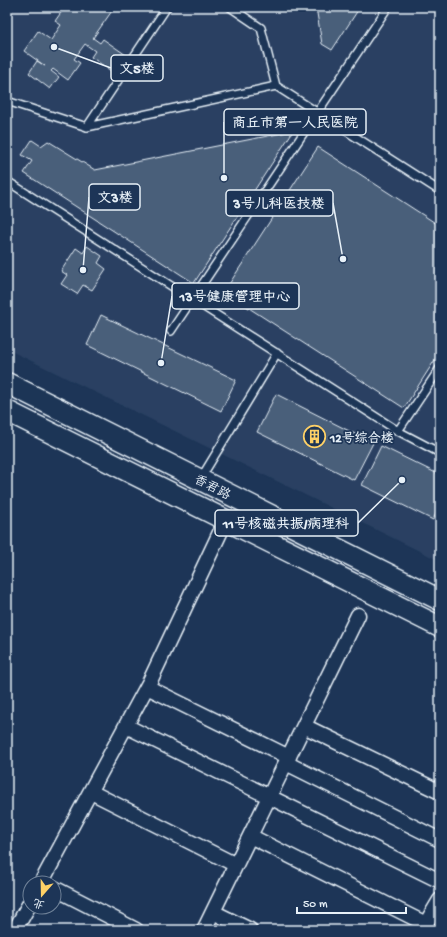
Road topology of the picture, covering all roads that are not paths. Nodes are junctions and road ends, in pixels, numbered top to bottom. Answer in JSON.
{"nodes":[{"id":1,"x":167,"y":7,"type":"edge"},
{"id":2,"x":230,"y":7,"type":"edge"},
{"id":3,"x":388,"y":7,"type":"edge"},
{"id":4,"x":276,"y":86,"type":"junction"},
{"id":5,"x":7,"y":101,"type":"edge"},
{"id":6,"x":317,"y":112,"type":"junction"},
{"id":7,"x":87,"y":127,"type":"junction"},
{"id":8,"x":7,"y":182,"type":"edge"},
{"id":9,"x":440,"y":191,"type":"edge"},
{"id":10,"x":193,"y":300,"type":"junction"},
{"id":11,"x":171,"y":331,"type":"dead end"},
{"id":12,"x":277,"y":353,"type":"junction"},
{"id":13,"x":440,"y":368,"type":"edge"},
{"id":14,"x":7,"y":384,"type":"edge"},
{"id":15,"x":7,"y":411,"type":"edge"},
{"id":16,"x":398,"y":431,"type":"junction"},
{"id":17,"x":440,"y":453,"type":"edge"},
{"id":18,"x":199,"y":480,"type":"junction"},
{"id":19,"x":226,"y":520,"type":"junction"},
{"id":20,"x":440,"y":600,"type":"edge"},
{"id":21,"x":358,"y":615,"type":"dead end"},
{"id":22,"x":440,"y":627,"type":"edge"},
{"id":23,"x":147,"y":688,"type":"junction"},
{"id":24,"x":126,"y":726,"type":"junction"},
{"id":25,"x":304,"y":726,"type":"junction"},
{"id":26,"x":287,"y":760,"type":"junction"},
{"id":27,"x":91,"y":792,"type":"junction"},
{"id":28,"x":440,"y":792,"type":"edge"},
{"id":29,"x":268,"y":798,"type":"junction"},
{"id":30,"x":250,"y":836,"type":"junction"},
{"id":31,"x":440,"y":840,"type":"edge"},
{"id":32,"x":236,"y":865,"type":"junction"},
{"id":33,"x":50,"y":875,"type":"edge"},
{"id":34,"x":440,"y":881,"type":"edge"},
{"id":35,"x":62,"y":893,"type":"edge"},
{"id":36,"x":440,"y":900,"type":"edge"},
{"id":37,"x":212,"y":912,"type":"junction"},
{"id":38,"x":23,"y":915,"type":"edge"},
{"id":39,"x":430,"y":923,"type":"edge"},
{"id":40,"x":15,"y":930,"type":"edge"},
{"id":41,"x":136,"y":930,"type":"edge"},
{"id":42,"x":204,"y":930,"type":"edge"},
{"id":43,"x":250,"y":930,"type":"edge"}],
"edges":[{"from":1,"to":7,"type":"lane"},
{"from":2,"to":4,"type":"lane"},
{"from":3,"to":6,"type":"lane"},
{"from":4,"to":6,"type":"lane"},
{"from":4,"to":7,"type":"lane"},
{"from":5,"to":7,"type":"lane"},
{"from":6,"to":9,"type":"lane"},
{"from":6,"to":10,"type":"lane"},
{"from":8,"to":10,"type":"lane"},
{"from":10,"to":11,"type":"lane"},
{"from":10,"to":12,"type":"lane"},
{"from":12,"to":16,"type":"lane"},
{"from":12,"to":18,"type":"lane"},
{"from":13,"to":16,"type":"lane"},
{"from":14,"to":18,"type":"main road","name":"香君路"},
{"from":15,"to":19,"type":"main road"},
{"from":16,"to":17,"type":"lane"},
{"from":18,"to":20,"type":"main road","name":"香君路"},
{"from":19,"to":22,"type":"main road"},
{"from":19,"to":23,"type":"street"},
{"from":21,"to":25,"type":"street"},
{"from":23,"to":24,"type":"street"},
{"from":23,"to":26,"type":"street"},
{"from":24,"to":27,"type":"street"},
{"from":24,"to":29,"type":"street"},
{"from":25,"to":26,"type":"street"},
{"from":25,"to":28,"type":"street"},
{"from":26,"to":29,"type":"street"},
{"from":26,"to":31,"type":"street"},
{"from":27,"to":32,"type":"street"},
{"from":27,"to":33,"type":"street"},
{"from":29,"to":30,"type":"street"},
{"from":29,"to":34,"type":"street"},
{"from":30,"to":32,"type":"street"},
{"from":30,"to":39,"type":"street"},
{"from":32,"to":37,"type":"street"},
{"from":35,"to":41,"type":"street"},
{"from":36,"to":39,"type":"street"},
{"from":37,"to":42,"type":"street"},
{"from":37,"to":43,"type":"street"},
{"from":38,"to":40,"type":"street"}]}
